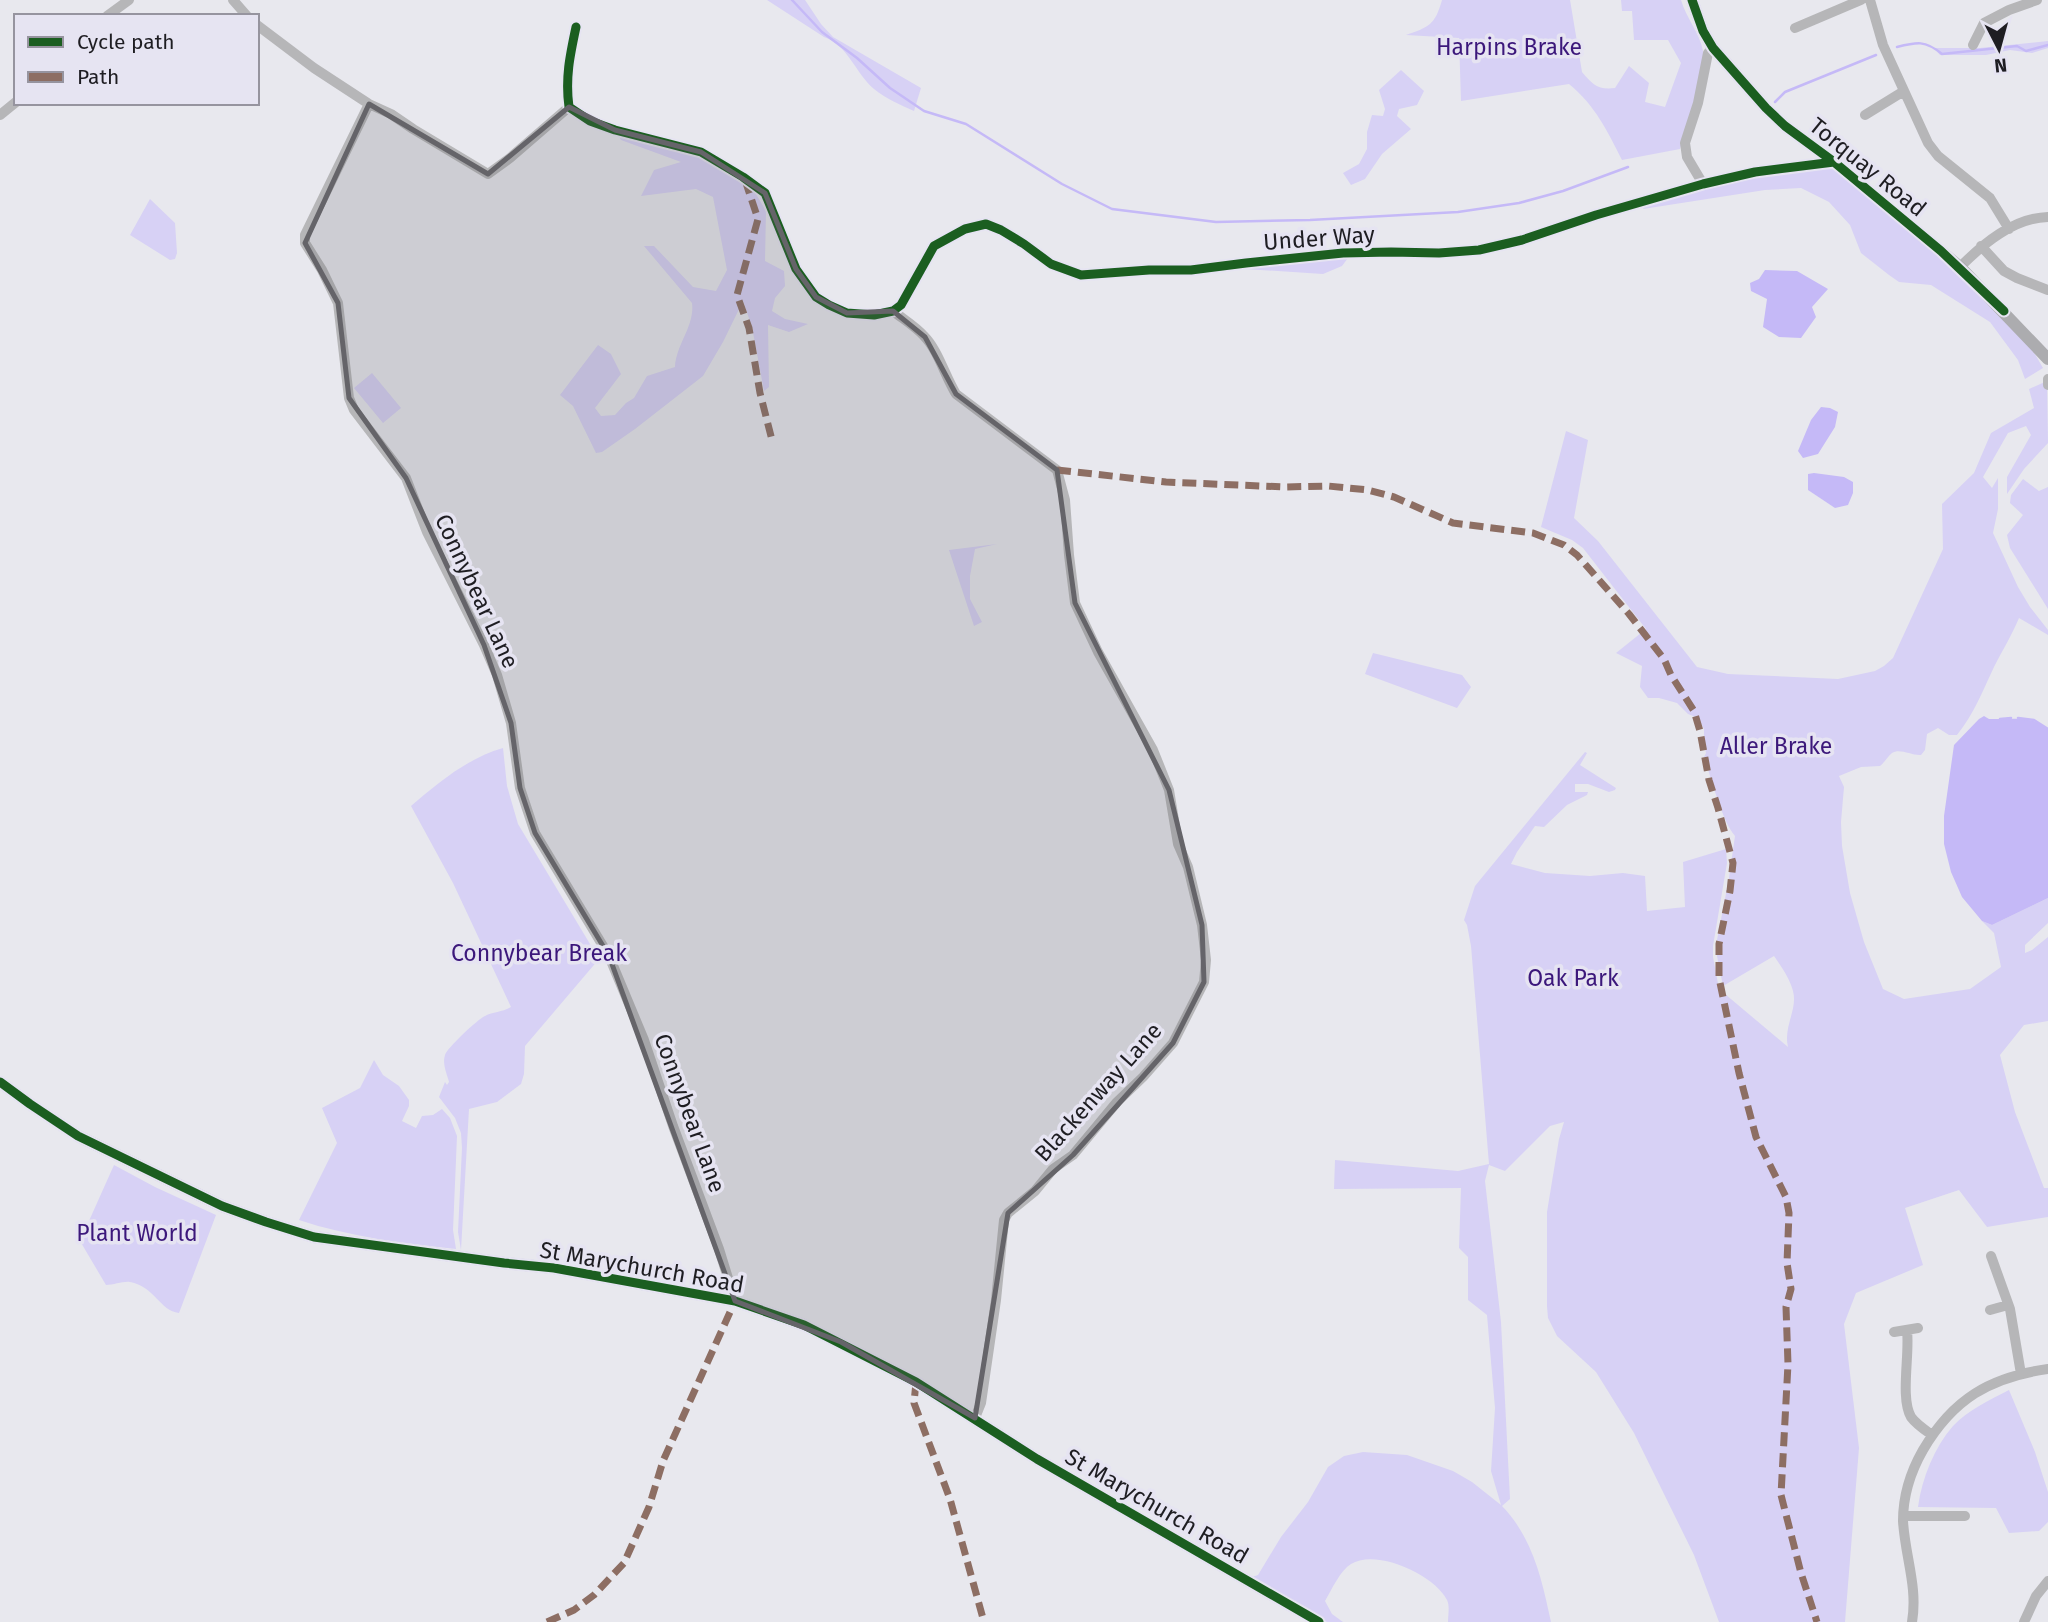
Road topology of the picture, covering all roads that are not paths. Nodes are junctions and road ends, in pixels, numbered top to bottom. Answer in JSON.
{"nodes":[{"id":1,"x":129,"y":0,"type":"edge"},
{"id":2,"x":233,"y":0,"type":"edge"},
{"id":3,"x":248,"y":0,"type":"edge"},
{"id":4,"x":1692,"y":0,"type":"edge"},
{"id":5,"x":1861,"y":0,"type":"edge"},
{"id":6,"x":1870,"y":0,"type":"edge"},
{"id":7,"x":2037,"y":0,"type":"edge"},
{"id":8,"x":245,"y":13,"type":"edge"},
{"id":9,"x":110,"y":14,"type":"edge"},
{"id":10,"x":259,"y":27,"type":"edge"},
{"id":11,"x":576,"y":27,"type":"dead end"},
{"id":12,"x":1796,"y":28,"type":"dead end"},
{"id":13,"x":1973,"y":44,"type":"dead end"},
{"id":14,"x":1713,"y":47,"type":"junction"},
{"id":15,"x":1904,"y":91,"type":"junction"},
{"id":16,"x":14,"y":104,"type":"edge"},
{"id":17,"x":369,"y":104,"type":"junction"},
{"id":18,"x":569,"y":107,"type":"junction"},
{"id":19,"x":0,"y":115,"type":"edge"},
{"id":20,"x":1864,"y":115,"type":"dead end"},
{"id":21,"x":1834,"y":162,"type":"junction"},
{"id":22,"x":1703,"y":184,"type":"junction"},
{"id":23,"x":2048,"y":217,"type":"edge"},
{"id":24,"x":2009,"y":229,"type":"junction"},
{"id":25,"x":1980,"y":246,"type":"junction"},
{"id":26,"x":1960,"y":267,"type":"junction"},
{"id":27,"x":2048,"y":290,"type":"edge"},
{"id":28,"x":894,"y":311,"type":"junction"},
{"id":29,"x":2048,"y":359,"type":"edge"},
{"id":30,"x":2048,"y":379,"type":"edge"},
{"id":31,"x":2048,"y":385,"type":"edge"},
{"id":32,"x":0,"y":1082,"type":"edge"},
{"id":33,"x":1991,"y":1256,"type":"dead end"},
{"id":34,"x":735,"y":1301,"type":"junction"},
{"id":35,"x":2008,"y":1305,"type":"junction"},
{"id":36,"x":1990,"y":1310,"type":"dead end"},
{"id":37,"x":1894,"y":1332,"type":"dead end"},
{"id":38,"x":2048,"y":1369,"type":"edge"},
{"id":39,"x":2021,"y":1374,"type":"junction"},
{"id":40,"x":975,"y":1418,"type":"junction"},
{"id":41,"x":1932,"y":1435,"type":"junction"},
{"id":42,"x":1904,"y":1516,"type":"junction"},
{"id":43,"x":1957,"y":1530,"type":"dead end"},
{"id":44,"x":2048,"y":1581,"type":"edge"},
{"id":45,"x":1319,"y":1622,"type":"edge"},
{"id":46,"x":1912,"y":1622,"type":"edge"},
{"id":47,"x":2024,"y":1622,"type":"edge"}],
"edges":[{"from":1,"to":9,"type":"street"},
{"from":2,"to":8,"type":"street"},
{"from":3,"to":8,"type":"street"},
{"from":4,"to":14,"type":"street","name":"Torquay Road"},
{"from":5,"to":12,"type":"street"},
{"from":6,"to":15,"type":"street"},
{"from":7,"to":13,"type":"street"},
{"from":10,"to":17,"type":"street"},
{"from":11,"to":18,"type":"street"},
{"from":14,"to":21,"type":"street","name":"Torquay Road"},
{"from":14,"to":22,"type":"street"},
{"from":15,"to":20,"type":"street"},
{"from":15,"to":24,"type":"street"},
{"from":16,"to":19,"type":"street"},
{"from":17,"to":18,"type":"street"},
{"from":17,"to":34,"type":"street","name":"Connybear Lane"},
{"from":18,"to":28,"type":"street"},
{"from":21,"to":22,"type":"street","name":"Under Way"},
{"from":21,"to":26,"type":"street","name":"Torquay Road"},
{"from":22,"to":28,"type":"street","name":"Under Way"},
{"from":23,"to":24,"type":"street"},
{"from":24,"to":25,"type":"street"},
{"from":25,"to":26,"type":"street"},
{"from":25,"to":27,"type":"street"},
{"from":26,"to":29,"type":"street","name":"Torquay Road"},
{"from":28,"to":40,"type":"street","name":"Blackenway Lane"},
{"from":30,"to":31,"type":"street"},
{"from":32,"to":34,"type":"street","name":"St Marychurch Road"},
{"from":33,"to":35,"type":"street"},
{"from":34,"to":40,"type":"street","name":"St Marychurch Road"},
{"from":35,"to":36,"type":"street"},
{"from":35,"to":39,"type":"street"},
{"from":37,"to":41,"type":"street"},
{"from":38,"to":39,"type":"street"},
{"from":39,"to":41,"type":"street"},
{"from":40,"to":45,"type":"street","name":"St Marychurch Road"},
{"from":41,"to":42,"type":"street"},
{"from":42,"to":43,"type":"street"},
{"from":42,"to":46,"type":"street"},
{"from":44,"to":47,"type":"street"}]}
